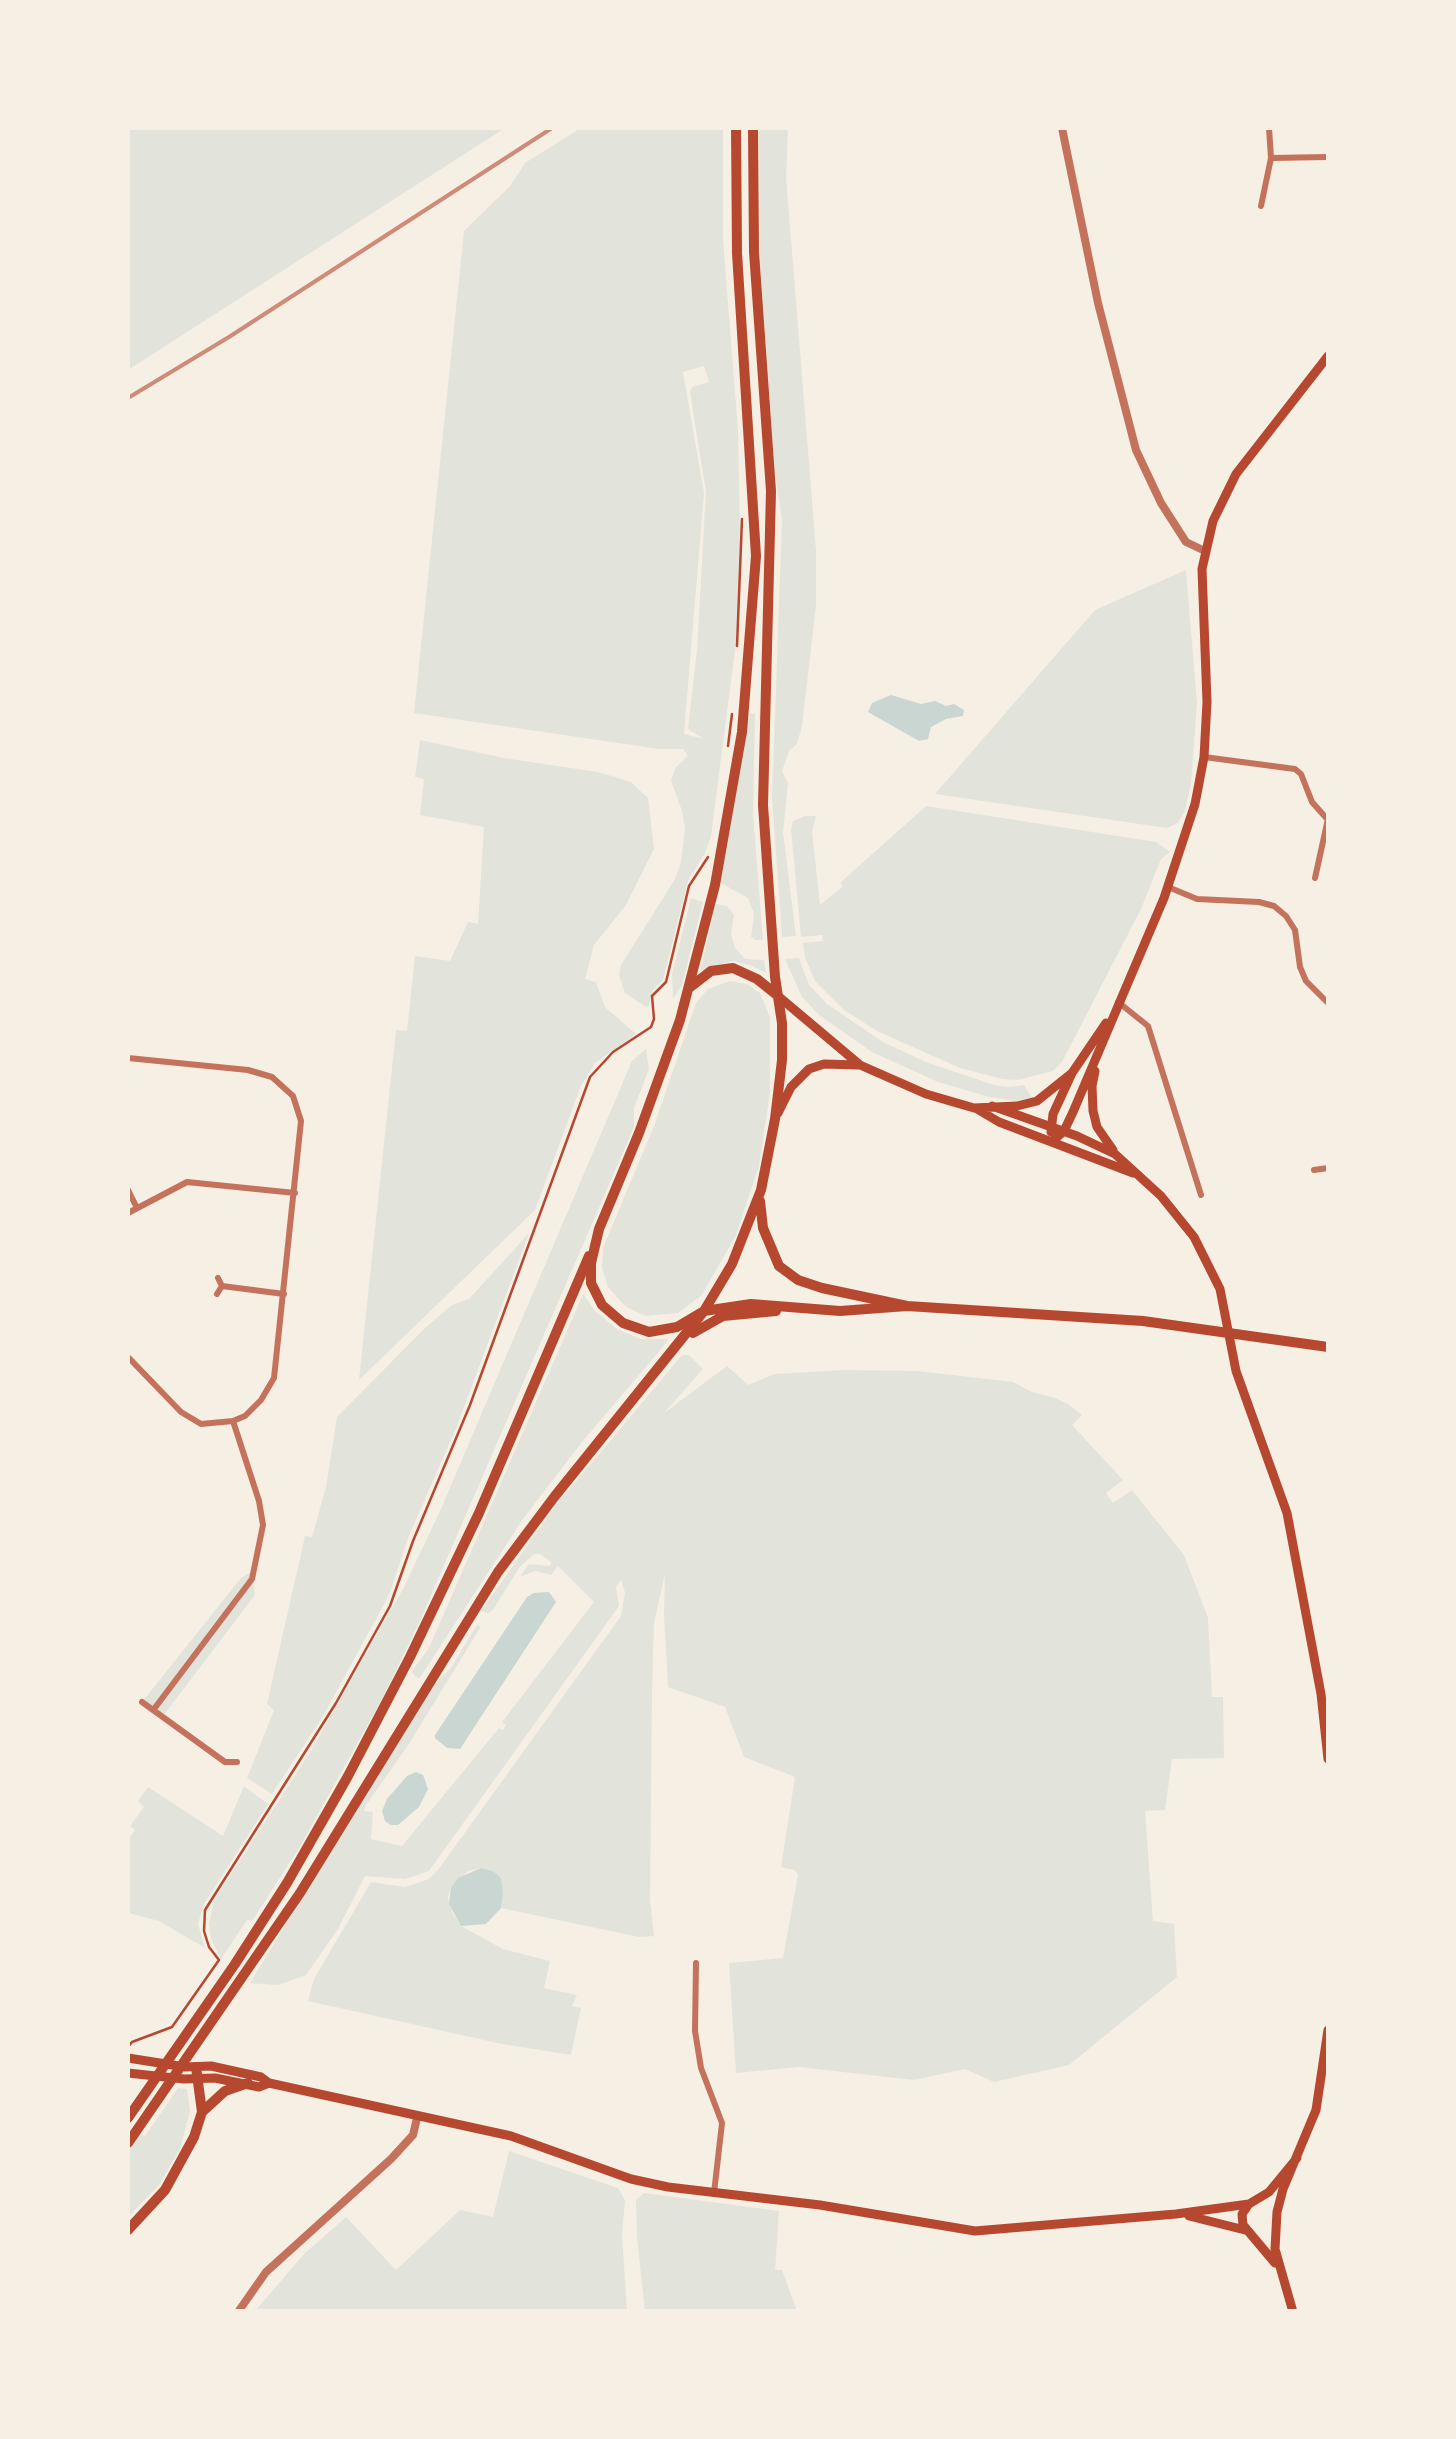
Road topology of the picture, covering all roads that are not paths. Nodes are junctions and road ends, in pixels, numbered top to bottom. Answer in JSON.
{"nodes":[{"id":1,"x":736,"y":128,"type":"edge"},
{"id":2,"x":753,"y":128,"type":"edge"},
{"id":3,"x":1062,"y":128,"type":"edge"},
{"id":4,"x":1269,"y":128,"type":"edge"},
{"id":5,"x":1328,"y":157,"type":"edge"},
{"id":6,"x":1270,"y":158,"type":"junction"},
{"id":7,"x":1261,"y":206,"type":"dead end"},
{"id":8,"x":1328,"y":356,"type":"edge"},
{"id":9,"x":1204,"y":551,"type":"junction"},
{"id":10,"x":1204,"y":757,"type":"junction"},
{"id":11,"x":1328,"y":820,"type":"edge"},
{"id":12,"x":1315,"y":878,"type":"dead end"},
{"id":13,"x":1168,"y":887,"type":"junction"},
{"id":14,"x":688,"y":989,"type":"junction"},
{"id":15,"x":778,"y":996,"type":"junction"},
{"id":16,"x":1328,"y":1003,"type":"edge"},
{"id":17,"x":1115,"y":1007,"type":"junction"},
{"id":18,"x":1101,"y":1044,"type":"junction"},
{"id":19,"x":128,"y":1058,"type":"edge"},
{"id":20,"x":860,"y":1065,"type":"junction"},
{"id":21,"x":1072,"y":1073,"type":"junction"},
{"id":22,"x":992,"y":1106,"type":"junction"},
{"id":23,"x":974,"y":1108,"type":"junction"},
{"id":24,"x":775,"y":1119,"type":"junction"},
{"id":25,"x":1049,"y":1126,"type":"junction"},
{"id":26,"x":1064,"y":1131,"type":"junction"},
{"id":27,"x":1053,"y":1142,"type":"junction"},
{"id":28,"x":1115,"y":1154,"type":"junction"},
{"id":29,"x":1328,"y":1168,"type":"edge"},
{"id":30,"x":1314,"y":1170,"type":"dead end"},
{"id":31,"x":1136,"y":1174,"type":"junction"},
{"id":32,"x":128,"y":1190,"type":"edge"},
{"id":33,"x":761,"y":1190,"type":"junction"},
{"id":34,"x":295,"y":1193,"type":"junction"},
{"id":35,"x":1200,"y":1195,"type":"dead end"},
{"id":36,"x":137,"y":1208,"type":"junction"},
{"id":37,"x":128,"y":1213,"type":"edge"},
{"id":38,"x":594,"y":1246,"type":"junction"},
{"id":39,"x":218,"y":1278,"type":"dead end"},
{"id":40,"x":222,"y":1286,"type":"junction"},
{"id":41,"x":216,"y":1294,"type":"dead end"},
{"id":42,"x":284,"y":1294,"type":"junction"},
{"id":43,"x":907,"y":1306,"type":"junction"},
{"id":44,"x":797,"y":1310,"type":"junction"},
{"id":45,"x":704,"y":1311,"type":"junction"},
{"id":46,"x":680,"y":1343,"type":"junction"},
{"id":47,"x":1328,"y":1348,"type":"edge"},
{"id":48,"x":128,"y":1357,"type":"edge"},
{"id":49,"x":233,"y":1422,"type":"junction"},
{"id":50,"x":142,"y":1702,"type":"dead end"},
{"id":51,"x":154,"y":1710,"type":"junction"},
{"id":52,"x":1328,"y":1759,"type":"edge"},
{"id":53,"x":237,"y":1762,"type":"dead end"},
{"id":54,"x":696,"y":1963,"type":"dead end"},
{"id":55,"x":1328,"y":2030,"type":"edge"},
{"id":56,"x":1327,"y":2053,"type":"edge"},
{"id":57,"x":128,"y":2058,"type":"edge"},
{"id":58,"x":194,"y":2067,"type":"junction"},
{"id":59,"x":128,"y":2072,"type":"edge"},
{"id":60,"x":200,"y":2080,"type":"junction"},
{"id":61,"x":248,"y":2084,"type":"junction"},
{"id":62,"x":269,"y":2084,"type":"junction"},
{"id":63,"x":202,"y":2112,"type":"junction"},
{"id":64,"x":128,"y":2118,"type":"edge"},
{"id":65,"x":418,"y":2118,"type":"junction"},
{"id":66,"x":128,"y":2143,"type":"edge"},
{"id":67,"x":1297,"y":2158,"type":"junction"},
{"id":68,"x":714,"y":2193,"type":"junction"},
{"id":69,"x":1253,"y":2202,"type":"junction"},
{"id":70,"x":1277,"y":2212,"type":"junction"},
{"id":71,"x":1176,"y":2214,"type":"junction"},
{"id":72,"x":1276,"y":2228,"type":"junction"},
{"id":73,"x":128,"y":2230,"type":"edge"},
{"id":74,"x":1248,"y":2232,"type":"junction"},
{"id":75,"x":1280,"y":2269,"type":"junction"},
{"id":76,"x":238,"y":2312,"type":"edge"},
{"id":77,"x":1293,"y":2312,"type":"edge"}],
"edges":[{"from":1,"to":14,"type":"highway"},
{"from":2,"to":15,"type":"highway"},
{"from":3,"to":9,"type":"street"},
{"from":4,"to":6,"type":"street"},
{"from":5,"to":6,"type":"street"},
{"from":6,"to":7,"type":"street"},
{"from":8,"to":9,"type":"main road"},
{"from":9,"to":10,"type":"main road"},
{"from":10,"to":11,"type":"street"},
{"from":10,"to":13,"type":"main road"},
{"from":11,"to":12,"type":"street"},
{"from":13,"to":16,"type":"street"},
{"from":13,"to":17,"type":"main road"},
{"from":14,"to":15,"type":"highway"},
{"from":14,"to":38,"type":"highway"},
{"from":15,"to":20,"type":"main road"},
{"from":15,"to":24,"type":"highway"},
{"from":17,"to":18,"type":"main road"},
{"from":17,"to":21,"type":"main road"},
{"from":17,"to":35,"type":"street"},
{"from":18,"to":26,"type":"main road"},
{"from":18,"to":28,"type":"main road"},
{"from":19,"to":34,"type":"street"},
{"from":20,"to":23,"type":"main road"},
{"from":20,"to":24,"type":"main road"},
{"from":21,"to":22,"type":"main road"},
{"from":21,"to":25,"type":"main road"},
{"from":22,"to":23,"type":"main road"},
{"from":22,"to":25,"type":"main road"},
{"from":23,"to":27,"type":"main road"},
{"from":24,"to":33,"type":"highway"},
{"from":25,"to":26,"type":"main road"},
{"from":25,"to":27,"type":"main road"},
{"from":26,"to":27,"type":"main road"},
{"from":26,"to":28,"type":"main road"},
{"from":27,"to":31,"type":"main road"},
{"from":28,"to":31,"type":"main road"},
{"from":29,"to":30,"type":"street"},
{"from":31,"to":52,"type":"main road"},
{"from":32,"to":36,"type":"street"},
{"from":33,"to":43,"type":"highway"},
{"from":33,"to":45,"type":"highway"},
{"from":34,"to":36,"type":"street"},
{"from":34,"to":42,"type":"street"},
{"from":36,"to":37,"type":"street"},
{"from":38,"to":45,"type":"highway"},
{"from":38,"to":64,"type":"highway"},
{"from":39,"to":40,"type":"street"},
{"from":40,"to":41,"type":"street"},
{"from":40,"to":42,"type":"street"},
{"from":42,"to":49,"type":"street"},
{"from":43,"to":44,"type":"highway"},
{"from":43,"to":47,"type":"highway"},
{"from":44,"to":45,"type":"highway"},
{"from":44,"to":46,"type":"highway"},
{"from":45,"to":46,"type":"highway"},
{"from":46,"to":66,"type":"highway"},
{"from":48,"to":49,"type":"street"},
{"from":49,"to":51,"type":"street"},
{"from":50,"to":51,"type":"street"},
{"from":51,"to":53,"type":"street"},
{"from":54,"to":68,"type":"street"},
{"from":55,"to":56,"type":"main road"},
{"from":56,"to":67,"type":"main road"},
{"from":57,"to":58,"type":"main road"},
{"from":58,"to":60,"type":"highway"},
{"from":58,"to":62,"type":"main road"},
{"from":59,"to":60,"type":"main road"},
{"from":60,"to":61,"type":"main road"},
{"from":60,"to":63,"type":"highway"},
{"from":61,"to":62,"type":"main road"},
{"from":61,"to":63,"type":"highway"},
{"from":62,"to":65,"type":"main road"},
{"from":63,"to":73,"type":"highway"},
{"from":65,"to":68,"type":"main road"},
{"from":65,"to":76,"type":"street"},
{"from":67,"to":69,"type":"main road"},
{"from":67,"to":70,"type":"main road"},
{"from":68,"to":71,"type":"main road"},
{"from":69,"to":70,"type":"main road"},
{"from":69,"to":71,"type":"main road"},
{"from":69,"to":74,"type":"main road"},
{"from":70,"to":72,"type":"main road"},
{"from":71,"to":74,"type":"main road"},
{"from":72,"to":74,"type":"main road"},
{"from":72,"to":75,"type":"main road"},
{"from":74,"to":75,"type":"main road"},
{"from":75,"to":77,"type":"main road"}]}
